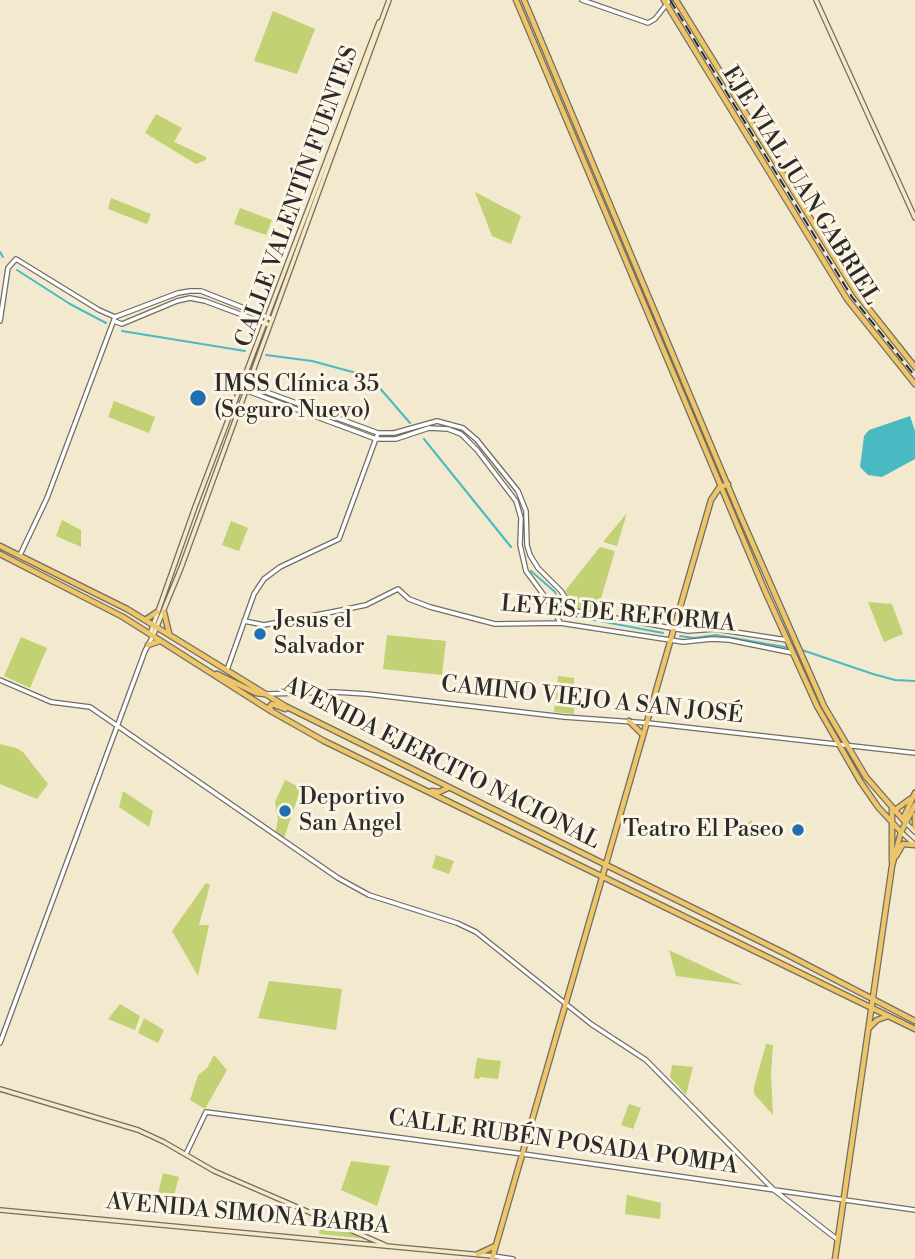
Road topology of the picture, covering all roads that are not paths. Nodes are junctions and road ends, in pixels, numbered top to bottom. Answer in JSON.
{"nodes":[{"id":1,"x":388,"y":0,"type":"edge"},
{"id":2,"x":516,"y":0,"type":"edge"},
{"id":3,"x":524,"y":0,"type":"edge"},
{"id":4,"x":582,"y":0,"type":"edge"},
{"id":5,"x":676,"y":0,"type":"edge"},
{"id":6,"x":816,"y":0,"type":"edge"},
{"id":7,"x":667,"y":2,"type":"edge"},
{"id":8,"x":915,"y":218,"type":"edge"},
{"id":9,"x":270,"y":318,"type":"junction"},
{"id":10,"x":115,"y":319,"type":"junction"},
{"id":11,"x":0,"y":321,"type":"edge"},
{"id":12,"x":267,"y":324,"type":"junction"},
{"id":13,"x":915,"y":367,"type":"edge"},
{"id":14,"x":243,"y":383,"type":"junction"},
{"id":15,"x":915,"y":384,"type":"edge"},
{"id":16,"x":241,"y":389,"type":"junction"},
{"id":17,"x":378,"y":433,"type":"junction"},
{"id":18,"x":232,"y":436,"type":"dead end"},
{"id":19,"x":376,"y":439,"type":"junction"},
{"id":20,"x":226,"y":441,"type":"junction"},
{"id":21,"x":728,"y":484,"type":"junction"},
{"id":22,"x":722,"y":486,"type":"junction"},
{"id":23,"x":518,"y":491,"type":"junction"},
{"id":24,"x":512,"y":495,"type":"junction"},
{"id":25,"x":527,"y":545,"type":"junction"},
{"id":26,"x":0,"y":546,"type":"edge"},
{"id":27,"x":0,"y":554,"type":"edge"},
{"id":28,"x":20,"y":555,"type":"junction"},
{"id":29,"x":530,"y":555,"type":"junction"},
{"id":30,"x":522,"y":557,"type":"junction"},
{"id":31,"x":169,"y":578,"type":"junction"},
{"id":32,"x":176,"y":580,"type":"junction"},
{"id":33,"x":107,"y":608,"type":"junction"},
{"id":34,"x":127,"y":609,"type":"junction"},
{"id":35,"x":161,"y":612,"type":"junction"},
{"id":36,"x":145,"y":620,"type":"junction"},
{"id":37,"x":244,"y":621,"type":"junction"},
{"id":38,"x":560,"y":623,"type":"junction"},
{"id":39,"x":155,"y":626,"type":"junction"},
{"id":40,"x":169,"y":633,"type":"junction"},
{"id":41,"x":673,"y":635,"type":"junction"},
{"id":42,"x":150,"y":639,"type":"junction"},
{"id":43,"x":161,"y":641,"type":"junction"},
{"id":44,"x":788,"y":642,"type":"junction"},
{"id":45,"x":195,"y":650,"type":"junction"},
{"id":46,"x":793,"y":653,"type":"junction"},
{"id":47,"x":189,"y":659,"type":"junction"},
{"id":48,"x":227,"y":670,"type":"junction"},
{"id":49,"x":213,"y":674,"type":"junction"},
{"id":50,"x":0,"y":680,"type":"edge"},
{"id":51,"x":266,"y":694,"type":"junction"},
{"id":52,"x":817,"y":706,"type":"junction"},
{"id":53,"x":824,"y":706,"type":"junction"},
{"id":54,"x":271,"y":710,"type":"junction"},
{"id":55,"x":292,"y":710,"type":"junction"},
{"id":56,"x":629,"y":721,"type":"junction"},
{"id":57,"x":648,"y":723,"type":"junction"},
{"id":58,"x":118,"y":725,"type":"junction"},
{"id":59,"x":644,"y":736,"type":"junction"},
{"id":60,"x":837,"y":745,"type":"junction"},
{"id":61,"x":846,"y":746,"type":"junction"},
{"id":62,"x":915,"y":753,"type":"edge"},
{"id":63,"x":448,"y":788,"type":"junction"},
{"id":64,"x":425,"y":791,"type":"junction"},
{"id":65,"x":914,"y":795,"type":"edge"},
{"id":66,"x":915,"y":805,"type":"edge"},
{"id":67,"x":893,"y":809,"type":"junction"},
{"id":68,"x":915,"y":815,"type":"edge"},
{"id":69,"x":894,"y":825,"type":"junction"},
{"id":70,"x":904,"y":828,"type":"junction"},
{"id":71,"x":915,"y":830,"type":"edge"},
{"id":72,"x":915,"y":845,"type":"edge"},
{"id":73,"x":893,"y":863,"type":"junction"},
{"id":74,"x":606,"y":867,"type":"junction"},
{"id":75,"x":602,"y":878,"type":"junction"},
{"id":76,"x":874,"y":1001,"type":"junction"},
{"id":77,"x":566,"y":1003,"type":"junction"},
{"id":78,"x":872,"y":1010,"type":"junction"},
{"id":79,"x":888,"y":1016,"type":"junction"},
{"id":80,"x":913,"y":1020,"type":"edge"},
{"id":81,"x":906,"y":1024,"type":"junction"},
{"id":82,"x":869,"y":1028,"type":"junction"},
{"id":83,"x":915,"y":1029,"type":"edge"},
{"id":84,"x":0,"y":1043,"type":"edge"},
{"id":85,"x":0,"y":1089,"type":"edge"},
{"id":86,"x":186,"y":1154,"type":"junction"},
{"id":87,"x":523,"y":1154,"type":"junction"},
{"id":88,"x":774,"y":1190,"type":"junction"},
{"id":89,"x":844,"y":1200,"type":"junction"},
{"id":90,"x":0,"y":1210,"type":"edge"},
{"id":91,"x":915,"y":1210,"type":"edge"},
{"id":92,"x":838,"y":1240,"type":"junction"},
{"id":93,"x":387,"y":1246,"type":"junction"},
{"id":94,"x":496,"y":1246,"type":"junction"},
{"id":95,"x":481,"y":1256,"type":"edge"},
{"id":96,"x":493,"y":1258,"type":"edge"},
{"id":97,"x":513,"y":1259,"type":"edge"},
{"id":98,"x":835,"y":1259,"type":"edge"}],
"edges":[{"from":1,"to":9,"type":"main road","name":"CALLE VALENTÍN FUENTES"},
{"from":2,"to":22,"type":"main road"},
{"from":3,"to":21,"type":"main road"},
{"from":4,"to":7,"type":"street"},
{"from":5,"to":13,"type":"main road","name":"EJE VIAL JUAN GABRIEL"},
{"from":6,"to":8,"type":"main road"},
{"from":7,"to":15,"type":"main road","name":"EJE VIAL JUAN GABRIEL"},
{"from":9,"to":10,"type":"street"},
{"from":9,"to":12,"type":"main road","name":"CALLE VALENTÍN FUENTES"},
{"from":10,"to":11,"type":"street"},
{"from":10,"to":12,"type":"street"},
{"from":10,"to":28,"type":"street"},
{"from":12,"to":14,"type":"main road","name":"CALLE VALENTÍN FUENTES"},
{"from":14,"to":16,"type":"main road","name":"CALLE VALENTÍN FUENTES"},
{"from":14,"to":17,"type":"street"},
{"from":16,"to":19,"type":"street"},
{"from":16,"to":20,"type":"main road","name":"CALLE VALENTÍN FUENTES"},
{"from":16,"to":31,"type":"main road","name":"CALLE VALENTÍN FUENTES"},
{"from":17,"to":19,"type":"street"},
{"from":17,"to":23,"type":"street"},
{"from":18,"to":20,"type":"main road"},
{"from":19,"to":24,"type":"street"},
{"from":19,"to":37,"type":"street"},
{"from":20,"to":32,"type":"main road","name":"CALLE VALENTÍN FUENTES"},
{"from":21,"to":22,"type":"main road"},
{"from":21,"to":53,"type":"main road"},
{"from":22,"to":41,"type":"main road"},
{"from":22,"to":44,"type":"main road"},
{"from":23,"to":24,"type":"street"},
{"from":23,"to":25,"type":"street"},
{"from":24,"to":30,"type":"street"},
{"from":25,"to":29,"type":"street"},
{"from":25,"to":30,"type":"street"},
{"from":26,"to":28,"type":"main road","name":"AVENIDA EJERCITO NACIONAL"},
{"from":27,"to":33,"type":"main road","name":"AVENIDA EJERCITO NACIONAL"},
{"from":28,"to":34,"type":"main road","name":"AVENIDA EJERCITO NACIONAL"},
{"from":29,"to":30,"type":"street"},
{"from":29,"to":41,"type":"street"},
{"from":30,"to":38,"type":"street"},
{"from":31,"to":32,"type":"main road"},
{"from":31,"to":35,"type":"main road","name":"CALLE VALENTÍN FUENTES"},
{"from":32,"to":35,"type":"main road","name":"CALLE VALENTÍN FUENTES"},
{"from":33,"to":34,"type":"main road"},
{"from":33,"to":42,"type":"main road","name":"AVENIDA EJERCITO NACIONAL"},
{"from":34,"to":36,"type":"main road","name":"AVENIDA EJERCITO NACIONAL"},
{"from":35,"to":36,"type":"main road"},
{"from":35,"to":39,"type":"main road","name":"CALLE VALENTÍN FUENTES"},
{"from":35,"to":40,"type":"main road"},
{"from":36,"to":39,"type":"main road","name":"AVENIDA EJERCITO NACIONAL"},
{"from":37,"to":38,"type":"street","name":"LEYES DE REFORMA"},
{"from":37,"to":48,"type":"street"},
{"from":38,"to":41,"type":"street","name":"LEYES DE REFORMA"},
{"from":39,"to":40,"type":"main road","name":"AVENIDA EJERCITO NACIONAL"},
{"from":39,"to":42,"type":"main road","name":"CALLE VALENTÍN FUENTES"},
{"from":40,"to":45,"type":"main road","name":"AVENIDA EJERCITO NACIONAL"},
{"from":41,"to":44,"type":"street"},
{"from":41,"to":46,"type":"street","name":"LEYES DE REFORMA"},
{"from":41,"to":57,"type":"main road"},
{"from":42,"to":43,"type":"main road","name":"AVENIDA EJERCITO NACIONAL"},
{"from":42,"to":43,"type":"main road"},
{"from":42,"to":58,"type":"street","name":"CALLE VALENTÍN FUENTES"},
{"from":43,"to":47,"type":"main road","name":"AVENIDA EJERCITO NACIONAL"},
{"from":44,"to":46,"type":"main road"},
{"from":45,"to":47,"type":"main road"},
{"from":45,"to":48,"type":"main road","name":"AVENIDA EJERCITO NACIONAL"},
{"from":46,"to":52,"type":"main road"},
{"from":47,"to":49,"type":"main road","name":"AVENIDA EJERCITO NACIONAL"},
{"from":48,"to":51,"type":"main road","name":"AVENIDA EJERCITO NACIONAL"},
{"from":49,"to":51,"type":"main road"},
{"from":49,"to":54,"type":"main road","name":"AVENIDA EJERCITO NACIONAL"},
{"from":50,"to":58,"type":"street"},
{"from":51,"to":55,"type":"main road","name":"AVENIDA EJERCITO NACIONAL"},
{"from":51,"to":56,"type":"street","name":"CAMINO VIEJO A SAN JOSÉ"},
{"from":52,"to":53,"type":"main road"},
{"from":52,"to":60,"type":"main road"},
{"from":53,"to":61,"type":"main road"},
{"from":54,"to":55,"type":"main road"},
{"from":54,"to":64,"type":"main road","name":"AVENIDA EJERCITO NACIONAL"},
{"from":55,"to":63,"type":"main road","name":"AVENIDA EJERCITO NACIONAL"},
{"from":56,"to":57,"type":"street","name":"CAMINO VIEJO A SAN JOSÉ"},
{"from":56,"to":59,"type":"main road"},
{"from":57,"to":59,"type":"main road"},
{"from":57,"to":60,"type":"street","name":"CAMINO VIEJO A SAN JOSÉ"},
{"from":58,"to":77,"type":"street"},
{"from":58,"to":84,"type":"street","name":"CALLE VALENTÍN FUENTES"},
{"from":59,"to":74,"type":"main road"},
{"from":60,"to":61,"type":"street","name":"CAMINO VIEJO A SAN JOSÉ"},
{"from":60,"to":69,"type":"main road"},
{"from":61,"to":62,"type":"street","name":"CAMINO VIEJO A SAN JOSÉ"},
{"from":61,"to":67,"type":"main road"},
{"from":63,"to":64,"type":"main road"},
{"from":63,"to":74,"type":"main road","name":"AVENIDA EJERCITO NACIONAL"},
{"from":64,"to":75,"type":"main road","name":"AVENIDA EJERCITO NACIONAL"},
{"from":65,"to":67,"type":"main road"},
{"from":65,"to":70,"type":"main road"},
{"from":66,"to":70,"type":"main road"},
{"from":67,"to":69,"type":"main road"},
{"from":67,"to":70,"type":"main road"},
{"from":68,"to":71,"type":"main road"},
{"from":69,"to":70,"type":"main road"},
{"from":69,"to":73,"type":"main road"},
{"from":70,"to":71,"type":"main road"},
{"from":70,"to":72,"type":"main road"},
{"from":70,"to":73,"type":"main road"},
{"from":72,"to":73,"type":"main road"},
{"from":73,"to":76,"type":"main road"},
{"from":74,"to":75,"type":"main road"},
{"from":74,"to":76,"type":"main road","name":"AVENIDA EJERCITO NACIONAL"},
{"from":75,"to":77,"type":"main road"},
{"from":75,"to":78,"type":"main road","name":"AVENIDA EJERCITO NACIONAL"},
{"from":76,"to":78,"type":"main road"},
{"from":76,"to":80,"type":"main road","name":"AVENIDA EJERCITO NACIONAL"},
{"from":77,"to":87,"type":"main road"},
{"from":77,"to":88,"type":"street"},
{"from":78,"to":79,"type":"main road","name":"AVENIDA EJERCITO NACIONAL"},
{"from":78,"to":82,"type":"main road"},
{"from":79,"to":81,"type":"main road","name":"AVENIDA EJERCITO NACIONAL"},
{"from":79,"to":82,"type":"main road"},
{"from":80,"to":81,"type":"main road"},
{"from":81,"to":83,"type":"main road","name":"AVENIDA EJERCITO NACIONAL"},
{"from":82,"to":89,"type":"main road"},
{"from":85,"to":86,"type":"main road"},
{"from":86,"to":87,"type":"street","name":"CALLE RUBÉN POSADA POMPA"},
{"from":86,"to":93,"type":"main road"},
{"from":87,"to":88,"type":"street","name":"CALLE RUBÉN POSADA POMPA"},
{"from":87,"to":94,"type":"main road"},
{"from":88,"to":89,"type":"street","name":"CALLE RUBÉN POSADA POMPA"},
{"from":88,"to":92,"type":"street"},
{"from":89,"to":91,"type":"street","name":"CALLE RUBÉN POSADA POMPA"},
{"from":89,"to":92,"type":"main road"},
{"from":90,"to":93,"type":"main road","name":"AVENIDA SIMONA BARBA"},
{"from":92,"to":98,"type":"main road"},
{"from":93,"to":95,"type":"main road","name":"AVENIDA SIMONA BARBA"},
{"from":94,"to":95,"type":"main road"},
{"from":94,"to":96,"type":"main road"},
{"from":95,"to":96,"type":"main road","name":"AVENIDA SIMONA BARBA"},
{"from":96,"to":97,"type":"street"}]}
